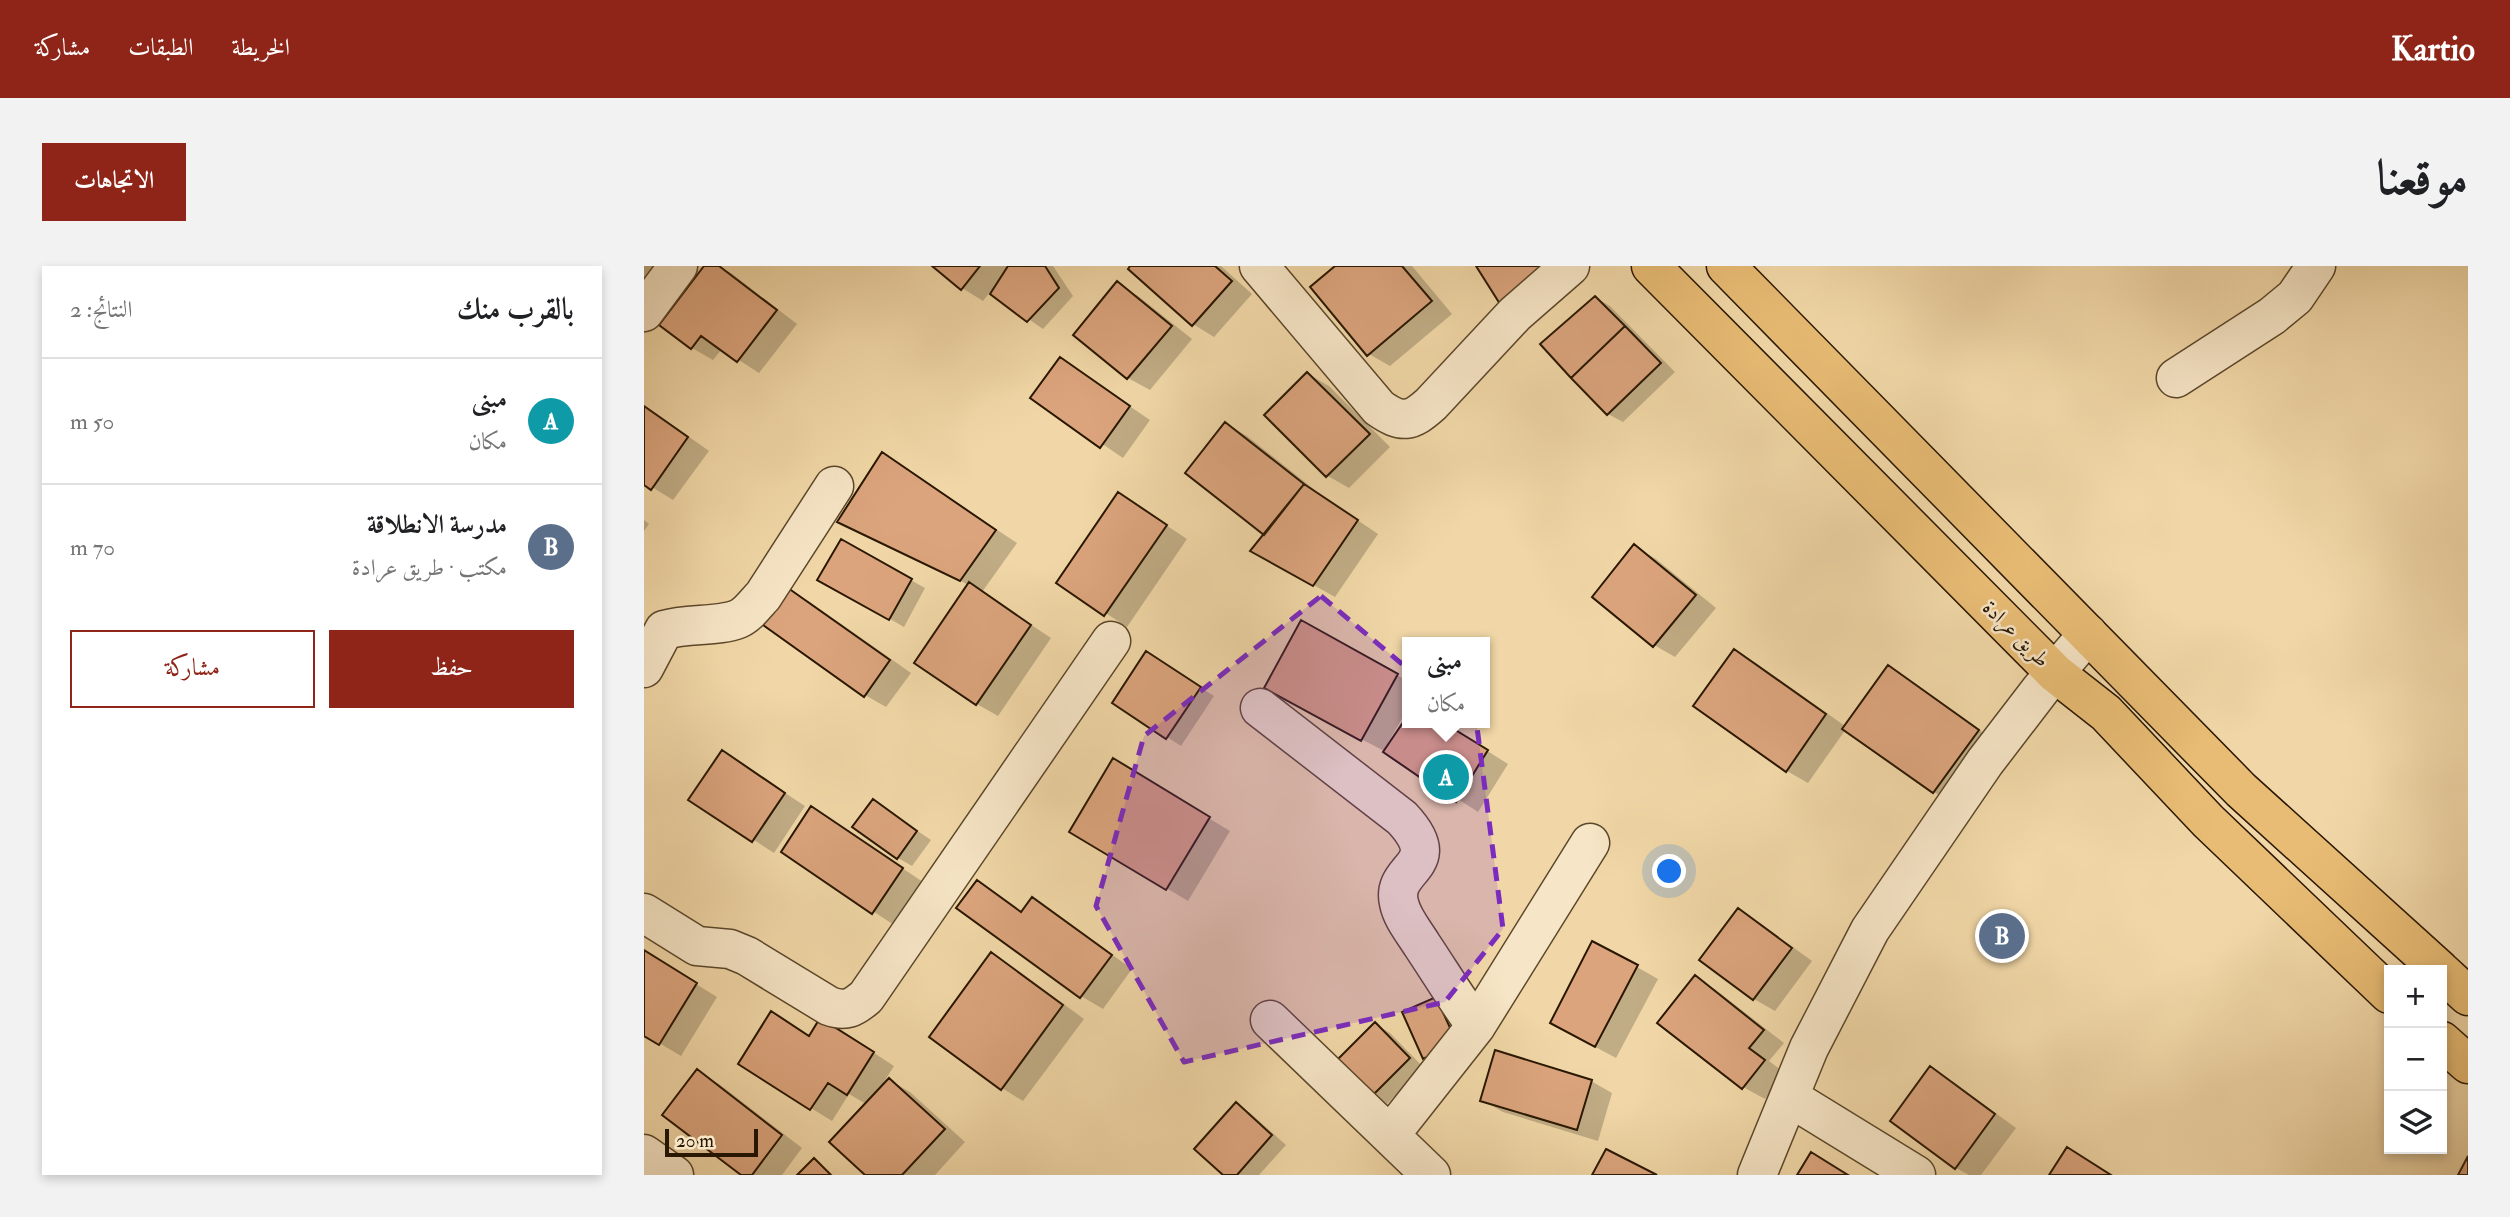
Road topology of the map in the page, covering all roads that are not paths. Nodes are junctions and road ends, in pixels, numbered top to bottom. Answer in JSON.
{"nodes":[{"id":1,"x":678,"y":266,"type":"edge"},
{"id":2,"x":1259,"y":266,"type":"edge"},
{"id":3,"x":1570,"y":266,"type":"edge"},
{"id":4,"x":1651,"y":266,"type":"edge"},
{"id":5,"x":1726,"y":266,"type":"edge"},
{"id":6,"x":2316,"y":266,"type":"edge"},
{"id":7,"x":644,"y":312,"type":"edge"},
{"id":8,"x":2176,"y":378,"type":"dead end"},
{"id":9,"x":834,"y":486,"type":"dead end"},
{"id":10,"x":2088,"y":634,"type":"junction"},
{"id":11,"x":1111,"y":641,"type":"dead end"},
{"id":12,"x":644,"y":668,"type":"edge"},
{"id":13,"x":2055,"y":673,"type":"junction"},
{"id":14,"x":1260,"y":708,"type":"dead end"},
{"id":15,"x":1590,"y":843,"type":"dead end"},
{"id":16,"x":644,"y":913,"type":"edge"},
{"id":17,"x":2434,"y":965,"type":"edge"},
{"id":18,"x":2447,"y":977,"type":"edge"},
{"id":19,"x":2384,"y":989,"type":"edge"},
{"id":20,"x":2468,"y":996,"type":"edge"},
{"id":21,"x":1270,"y":1020,"type":"dead end"},
{"id":22,"x":1476,"y":1026,"type":"junction"},
{"id":23,"x":2447,"y":1045,"type":"edge"},
{"id":24,"x":2468,"y":1064,"type":"edge"},
{"id":25,"x":1789,"y":1097,"type":"junction"},
{"id":26,"x":1390,"y":1135,"type":"junction"},
{"id":27,"x":644,"y":1154,"type":"edge"},
{"id":28,"x":674,"y":1175,"type":"edge"},
{"id":29,"x":1431,"y":1175,"type":"edge"},
{"id":30,"x":1758,"y":1175,"type":"edge"},
{"id":31,"x":1916,"y":1175,"type":"edge"}],
"edges":[{"from":1,"to":7,"type":"street"},
{"from":2,"to":3,"type":"street"},
{"from":4,"to":13,"type":"main road","name":"طريق عرادة"},
{"from":5,"to":10,"type":"main road"},
{"from":6,"to":8,"type":"street"},
{"from":9,"to":12,"type":"street"},
{"from":10,"to":13,"type":"street"},
{"from":10,"to":17,"type":"main road"},
{"from":11,"to":16,"type":"street"},
{"from":13,"to":19,"type":"main road","name":"طريق عرادة"},
{"from":13,"to":25,"type":"street"},
{"from":14,"to":22,"type":"street"},
{"from":15,"to":22,"type":"street"},
{"from":18,"to":20,"type":"main road"},
{"from":21,"to":26,"type":"street"},
{"from":22,"to":26,"type":"street"},
{"from":23,"to":24,"type":"main road"},
{"from":25,"to":30,"type":"street"},
{"from":25,"to":31,"type":"street"},
{"from":26,"to":29,"type":"street"},
{"from":27,"to":28,"type":"street"}]}
